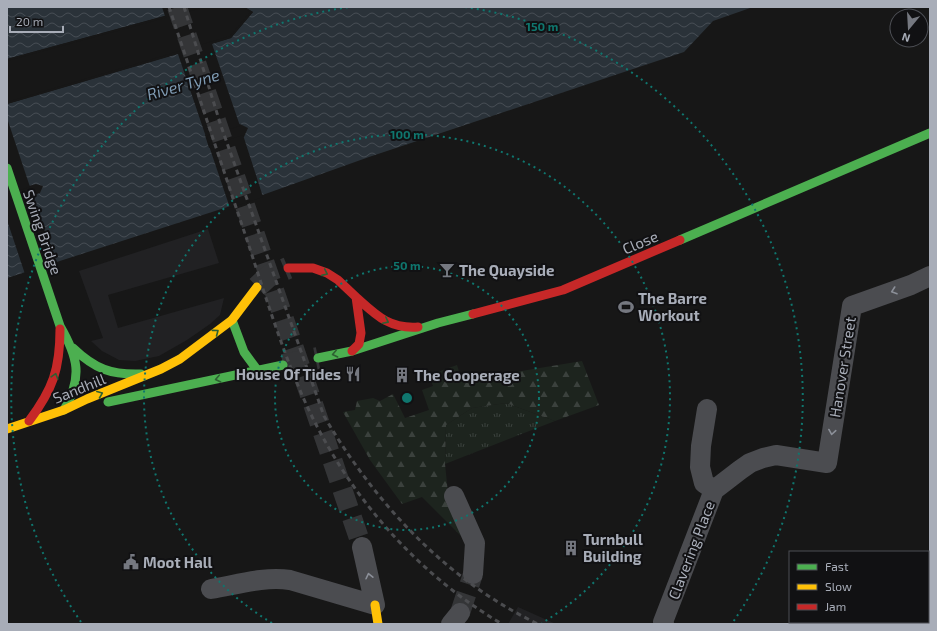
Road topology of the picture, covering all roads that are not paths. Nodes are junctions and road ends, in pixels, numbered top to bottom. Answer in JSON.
{"nodes":[{"id":1,"x":930,"y":133,"type":"edge"},
{"id":2,"x":7,"y":168,"type":"edge"},
{"id":3,"x":288,"y":268,"type":"tunnel mouth"},
{"id":4,"x":930,"y":276,"type":"edge"},
{"id":5,"x":257,"y":287,"type":"tunnel mouth"},
{"id":6,"x":356,"y":297,"type":"junction"},
{"id":7,"x":232,"y":320,"type":"junction"},
{"id":8,"x":438,"y":323,"type":"junction"},
{"id":9,"x":60,"y":326,"type":"junction"},
{"id":10,"x":73,"y":348,"type":"junction"},
{"id":11,"x":352,"y":351,"type":"junction"},
{"id":12,"x":318,"y":358,"type":"tunnel mouth"},
{"id":13,"x":283,"y":365,"type":"tunnel mouth"},
{"id":14,"x":161,"y":369,"type":"junction"},
{"id":15,"x":258,"y":371,"type":"junction"},
{"id":16,"x":707,"y":409,"type":"dead end"},
{"id":17,"x":64,"y":410,"type":"junction"},
{"id":18,"x":29,"y":422,"type":"junction"},
{"id":19,"x":7,"y":429,"type":"edge"},
{"id":20,"x":714,"y":490,"type":"junction"},
{"id":21,"x":454,"y":496,"type":"dead end"},
{"id":22,"x":362,"y":546,"type":"tunnel mouth"},
{"id":23,"x":473,"y":574,"type":"tunnel mouth"},
{"id":24,"x":211,"y":589,"type":"dead end"},
{"id":25,"x":375,"y":605,"type":"junction"},
{"id":26,"x":378,"y":624,"type":"edge"},
{"id":27,"x":664,"y":624,"type":"edge"}],
"edges":[{"from":1,"to":8,"type":"main road","name":"Close"},
{"from":2,"to":9,"type":"main road","name":"Swing Bridge"},
{"from":3,"to":6,"type":"main road","one_way":true},
{"from":4,"to":20,"type":"street","name":"Hanover Street","one_way":true},
{"from":5,"to":7,"type":"main road"},
{"from":6,"to":8,"type":"main road","one_way":true},
{"from":6,"to":11,"type":"main road"},
{"from":14,"to":7,"type":"main road","one_way":true},
{"from":7,"to":15,"type":"main road"},
{"from":8,"to":11,"type":"main road","name":"Close"},
{"from":9,"to":10,"type":"main road"},
{"from":18,"to":9,"type":"main road","one_way":true},
{"from":10,"to":14,"type":"main road"},
{"from":10,"to":17,"type":"main road"},
{"from":11,"to":12,"type":"main road","name":"Close","one_way":true},
{"from":13,"to":15,"type":"main road"},
{"from":17,"to":14,"type":"main road","name":"Sandhill","one_way":true},
{"from":15,"to":17,"type":"main road","one_way":true},
{"from":16,"to":20,"type":"street","name":"Clavering Place"},
{"from":17,"to":18,"type":"main road","name":"Sandhill"},
{"from":18,"to":19,"type":"main road","name":"Sandhill"},
{"from":20,"to":27,"type":"street","name":"Clavering Place"},
{"from":21,"to":23,"type":"street"},
{"from":25,"to":22,"type":"street","one_way":true},
{"from":24,"to":25,"type":"street"},
{"from":25,"to":26,"type":"main road"}]}
